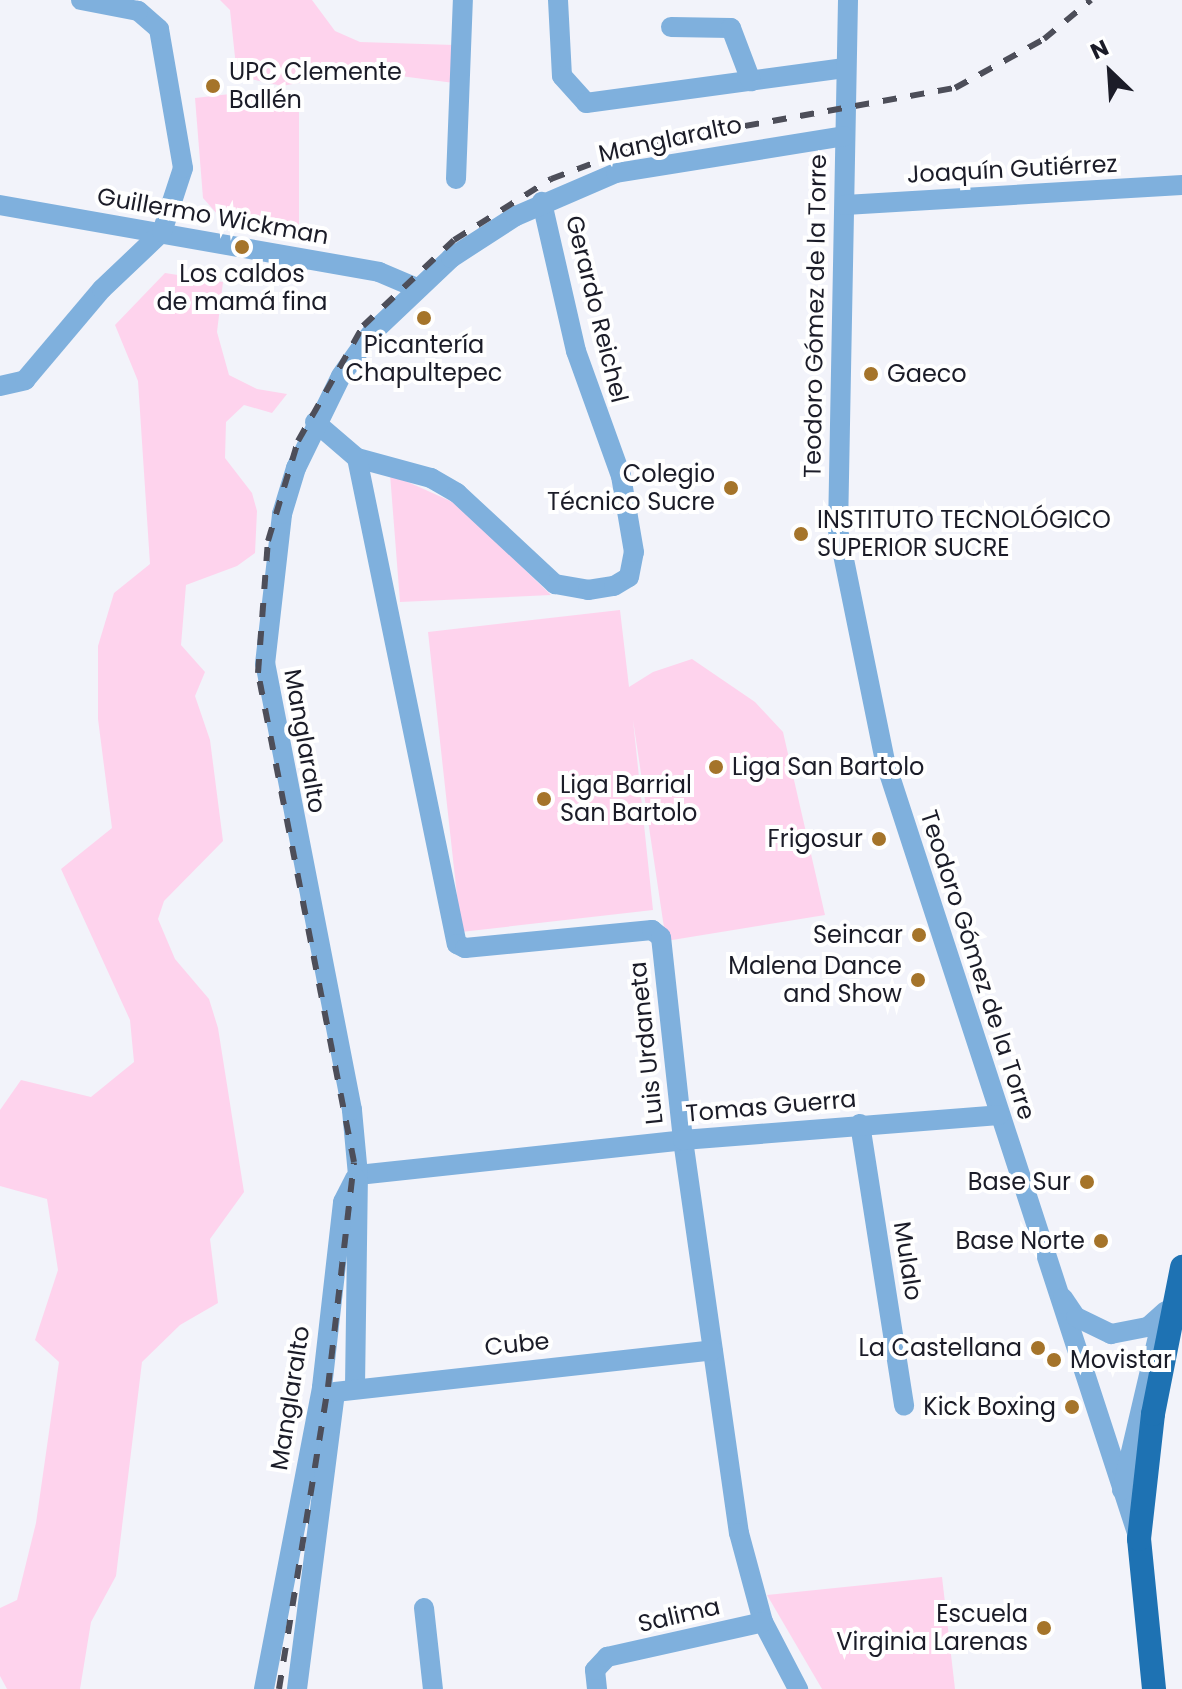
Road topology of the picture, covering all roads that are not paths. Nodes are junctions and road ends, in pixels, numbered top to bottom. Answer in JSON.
{"nodes":[{"id":1,"x":81,"y":0,"type":"edge"},
{"id":2,"x":463,"y":0,"type":"edge"},
{"id":3,"x":558,"y":0,"type":"edge"},
{"id":4,"x":848,"y":0,"type":"edge"},
{"id":5,"x":114,"y":3,"type":"edge"},
{"id":6,"x":671,"y":27,"type":"dead end"},
{"id":7,"x":845,"y":68,"type":"junction"},
{"id":8,"x":751,"y":81,"type":"junction"},
{"id":9,"x":844,"y":136,"type":"junction"},
{"id":10,"x":456,"y":179,"type":"dead end"},
{"id":11,"x":1182,"y":185,"type":"edge"},
{"id":12,"x":542,"y":202,"type":"junction"},
{"id":13,"x":0,"y":205,"type":"edge"},
{"id":14,"x":845,"y":205,"type":"junction"},
{"id":15,"x":162,"y":232,"type":"junction"},
{"id":16,"x":415,"y":287,"type":"junction"},
{"id":17,"x":0,"y":386,"type":"edge"},
{"id":18,"x":315,"y":422,"type":"junction"},
{"id":19,"x":357,"y":458,"type":"junction"},
{"id":20,"x":999,"y":1115,"type":"junction"},
{"id":21,"x":860,"y":1124,"type":"junction"},
{"id":22,"x":683,"y":1140,"type":"junction"},
{"id":23,"x":358,"y":1175,"type":"junction"},
{"id":24,"x":1182,"y":1267,"type":"edge"},
{"id":25,"x":1050,"y":1274,"type":"junction"},
{"id":26,"x":1169,"y":1306,"type":"junction"},
{"id":27,"x":713,"y":1350,"type":"junction"},
{"id":28,"x":355,"y":1387,"type":"junction"},
{"id":29,"x":333,"y":1398,"type":"joint"},
{"id":30,"x":904,"y":1406,"type":"dead end"},
{"id":31,"x":1122,"y":1490,"type":"junction"},
{"id":32,"x":1139,"y":1539,"type":"junction"},
{"id":33,"x":424,"y":1608,"type":"dead end"},
{"id":34,"x":763,"y":1622,"type":"junction"},
{"id":35,"x":264,"y":1689,"type":"edge"},
{"id":36,"x":297,"y":1689,"type":"edge"},
{"id":37,"x":433,"y":1689,"type":"edge"},
{"id":38,"x":597,"y":1689,"type":"edge"},
{"id":39,"x":798,"y":1689,"type":"edge"},
{"id":40,"x":1154,"y":1689,"type":"edge"}],
"edges":[{"from":1,"to":5,"type":"street"},
{"from":2,"to":10,"type":"street"},
{"from":3,"to":8,"type":"street"},
{"from":4,"to":7,"type":"street","name":"Teodoro Gómez de la Torre"},
{"from":5,"to":15,"type":"street"},
{"from":6,"to":8,"type":"street"},
{"from":7,"to":8,"type":"street"},
{"from":7,"to":9,"type":"street","name":"Teodoro Gómez de la Torre"},
{"from":9,"to":12,"type":"street","name":"Manglaralto"},
{"from":9,"to":14,"type":"street","name":"Teodoro Gómez de la Torre"},
{"from":11,"to":14,"type":"street","name":"Joaquín Gutiérrez"},
{"from":12,"to":16,"type":"street","name":"Manglaralto"},
{"from":12,"to":19,"type":"street","name":"Gerardo Reichel"},
{"from":13,"to":15,"type":"street","name":"Guillermo Wickman"},
{"from":14,"to":20,"type":"street","name":"Teodoro Gómez de la Torre"},
{"from":15,"to":16,"type":"street","name":"Guillermo Wickman"},
{"from":15,"to":17,"type":"street"},
{"from":16,"to":18,"type":"street","name":"Manglaralto"},
{"from":18,"to":19,"type":"street","name":"Gerardo Reichel"},
{"from":18,"to":23,"type":"street","name":"Manglaralto"},
{"from":19,"to":22,"type":"street","name":"Luis Urdaneta"},
{"from":20,"to":21,"type":"street","name":"Tomas Guerra"},
{"from":20,"to":25,"type":"street","name":"Teodoro Gómez de la Torre"},
{"from":21,"to":22,"type":"street","name":"Tomas Guerra"},
{"from":21,"to":30,"type":"street","name":"Mulalo"},
{"from":22,"to":23,"type":"street","name":"Tomas Guerra"},
{"from":22,"to":27,"type":"street","name":"Luis Urdaneta"},
{"from":23,"to":28,"type":"street"},
{"from":23,"to":35,"type":"street","name":"Manglaralto"},
{"from":24,"to":26,"type":"main road"},
{"from":25,"to":26,"type":"street","name":"Teodoro Gómez de la Torre"},
{"from":25,"to":31,"type":"street","name":"Teodoro Gómez de la Torre"},
{"from":26,"to":31,"type":"street"},
{"from":26,"to":32,"type":"main road"},
{"from":27,"to":28,"type":"street","name":"Cube"},
{"from":27,"to":34,"type":"street","name":"Luis Urdaneta"},
{"from":28,"to":29,"type":"street","name":"Cube"},
{"from":29,"to":36,"type":"street","name":"Manglaralto"},
{"from":31,"to":32,"type":"street","name":"Teodoro Gómez de la Torre"},
{"from":32,"to":40,"type":"main road"},
{"from":33,"to":37,"type":"street"},
{"from":34,"to":38,"type":"street","name":"Salima"},
{"from":34,"to":39,"type":"street","name":"Luis Urdaneta"}]}
